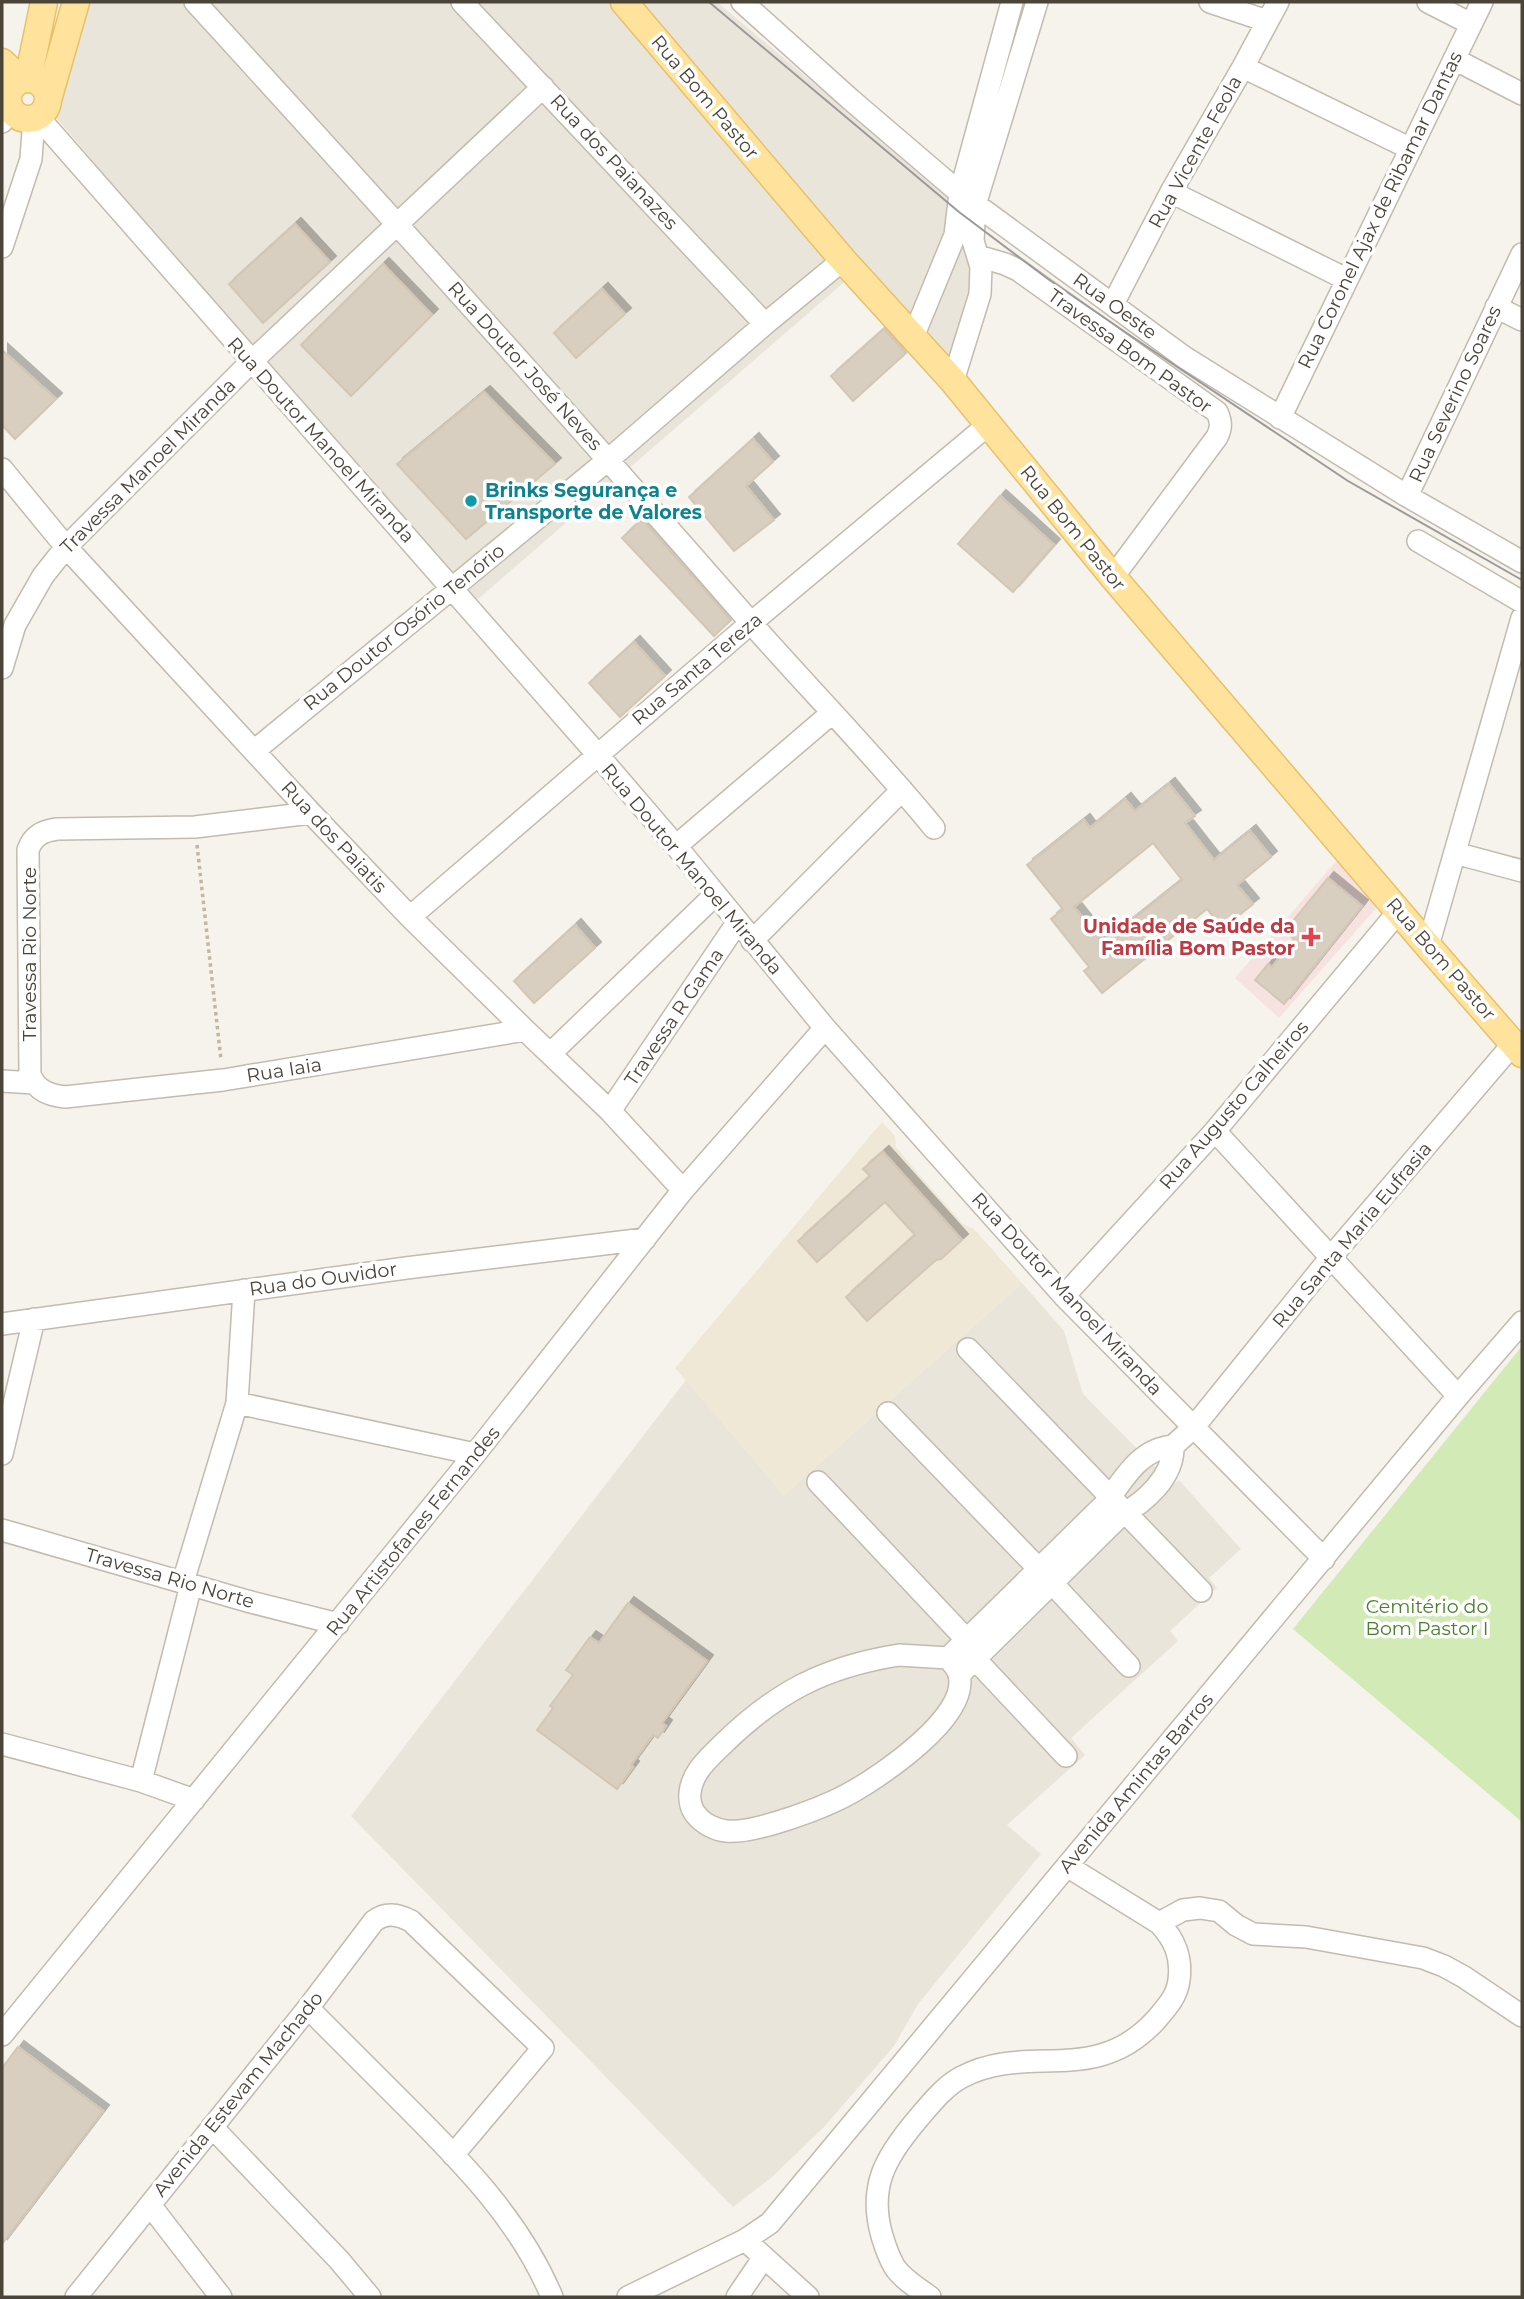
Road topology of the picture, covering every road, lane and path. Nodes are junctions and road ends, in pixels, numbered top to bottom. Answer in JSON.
{"nodes":[{"id":1,"x":44,"y":2,"type":"edge"},
{"id":2,"x":76,"y":2,"type":"edge"},
{"id":3,"x":195,"y":2,"type":"edge"},
{"id":4,"x":462,"y":2,"type":"edge"},
{"id":5,"x":624,"y":2,"type":"edge"},
{"id":6,"x":742,"y":2,"type":"edge"},
{"id":7,"x":1012,"y":2,"type":"edge"},
{"id":8,"x":1037,"y":2,"type":"edge"},
{"id":9,"x":1210,"y":2,"type":"edge"},
{"id":10,"x":1278,"y":2,"type":"edge"},
{"id":11,"x":1428,"y":2,"type":"edge"},
{"id":12,"x":1482,"y":2,"type":"edge"},
{"id":13,"x":1246,"y":7,"type":"edge"},
{"id":14,"x":1267,"y":21,"type":"junction"},
{"id":15,"x":1471,"y":24,"type":"junction"},
{"id":16,"x":1454,"y":60,"type":"junction"},
{"id":17,"x":2,"y":62,"type":"edge"},
{"id":18,"x":1243,"y":67,"type":"junction"},
{"id":19,"x":543,"y":87,"type":"junction"},
{"id":20,"x":12,"y":93,"type":"edge"},
{"id":21,"x":1522,"y":94,"type":"edge"},
{"id":22,"x":42,"y":110,"type":"junction"},
{"id":23,"x":1411,"y":149,"type":"junction"},
{"id":24,"x":1171,"y":192,"type":"junction"},
{"id":25,"x":967,"y":199,"type":"junction"},
{"id":26,"x":399,"y":224,"type":"junction"},
{"id":27,"x":2,"y":247,"type":"edge"},
{"id":28,"x":1522,"y":254,"type":"edge"},
{"id":29,"x":978,"y":256,"type":"junction"},
{"id":30,"x":843,"y":260,"type":"junction"},
{"id":31,"x":1346,"y":279,"type":"junction"},
{"id":32,"x":1113,"y":304,"type":"junction"},
{"id":33,"x":1496,"y":307,"type":"junction"},
{"id":34,"x":1522,"y":320,"type":"edge"},
{"id":35,"x":765,"y":324,"type":"junction"},
{"id":36,"x":913,"y":337,"type":"junction"},
{"id":37,"x":252,"y":361,"type":"junction"},
{"id":38,"x":953,"y":381,"type":"junction"},
{"id":39,"x":1280,"y":418,"type":"junction"},
{"id":40,"x":988,"y":425,"type":"junction"},
{"id":41,"x":608,"y":460,"type":"junction"},
{"id":42,"x":2,"y":469,"type":"edge"},
{"id":43,"x":1407,"y":496,"type":"junction"},
{"id":44,"x":1418,"y":541,"type":"dead end"},
{"id":45,"x":66,"y":547,"type":"junction"},
{"id":46,"x":1522,"y":562,"type":"edge"},
{"id":47,"x":1113,"y":577,"type":"junction"},
{"id":48,"x":452,"y":588,"type":"junction"},
{"id":49,"x":1522,"y":602,"type":"edge"},
{"id":50,"x":1522,"y":618,"type":"edge"},
{"id":51,"x":751,"y":623,"type":"junction"},
{"id":52,"x":2,"y":668,"type":"edge"},
{"id":53,"x":832,"y":713,"type":"junction"},
{"id":54,"x":254,"y":751,"type":"junction"},
{"id":55,"x":597,"y":754,"type":"junction"},
{"id":56,"x":902,"y":790,"type":"junction"},
{"id":57,"x":311,"y":813,"type":"junction"},
{"id":58,"x":195,"y":827,"type":"junction"},
{"id":59,"x":934,"y":828,"type":"dead end"},
{"id":60,"x":676,"y":846,"type":"junction"},
{"id":61,"x":1455,"y":853,"type":"junction"},
{"id":62,"x":1522,"y":871,"type":"edge"},
{"id":63,"x":715,"y":895,"type":"junction"},
{"id":64,"x":1399,"y":911,"type":"junction"},
{"id":65,"x":410,"y":917,"type":"junction"},
{"id":66,"x":737,"y":923,"type":"junction"},
{"id":67,"x":752,"y":941,"type":"junction"},
{"id":68,"x":1427,"y":946,"type":"junction"},
{"id":69,"x":825,"y":1028,"type":"junction"},
{"id":70,"x":525,"y":1031,"type":"junction"},
{"id":71,"x":1518,"y":1049,"type":"edge"},
{"id":72,"x":550,"y":1054,"type":"junction"},
{"id":73,"x":223,"y":1080,"type":"junction"},
{"id":74,"x":2,"y":1081,"type":"edge"},
{"id":75,"x":38,"y":1088,"type":"junction"},
{"id":76,"x":610,"y":1111,"type":"junction"},
{"id":77,"x":1215,"y":1131,"type":"junction"},
{"id":78,"x":683,"y":1190,"type":"junction"},
{"id":79,"x":645,"y":1239,"type":"junction"},
{"id":80,"x":1331,"y":1257,"type":"junction"},
{"id":81,"x":244,"y":1290,"type":"junction"},
{"id":82,"x":1064,"y":1296,"type":"junction"},
{"id":83,"x":34,"y":1318,"type":"junction"},
{"id":84,"x":1522,"y":1322,"type":"edge"},
{"id":85,"x":2,"y":1324,"type":"edge"},
{"id":86,"x":968,"y":1349,"type":"dead end"},
{"id":87,"x":1458,"y":1396,"type":"junction"},
{"id":88,"x":237,"y":1403,"type":"junction"},
{"id":89,"x":888,"y":1413,"type":"dead end"},
{"id":90,"x":1193,"y":1427,"type":"junction"},
{"id":91,"x":1173,"y":1446,"type":"junction"},
{"id":92,"x":2,"y":1454,"type":"edge"},
{"id":93,"x":475,"y":1454,"type":"junction"},
{"id":94,"x":818,"y":1482,"type":"dead end"},
{"id":95,"x":1111,"y":1497,"type":"junction"},
{"id":96,"x":1126,"y":1513,"type":"junction"},
{"id":97,"x":2,"y":1530,"type":"edge"},
{"id":98,"x":1324,"y":1559,"type":"junction"},
{"id":99,"x":1045,"y":1576,"type":"junction"},
{"id":100,"x":187,"y":1584,"type":"junction"},
{"id":101,"x":1202,"y":1591,"type":"dead end"},
{"id":102,"x":338,"y":1623,"type":"junction"},
{"id":103,"x":967,"y":1639,"type":"junction"},
{"id":104,"x":975,"y":1660,"type":"junction"},
{"id":105,"x":953,"y":1666,"type":"junction"},
{"id":106,"x":1129,"y":1666,"type":"dead end"},
{"id":107,"x":2,"y":1744,"type":"edge"},
{"id":108,"x":1066,"y":1756,"type":"dead end"},
{"id":109,"x":141,"y":1781,"type":"junction"},
{"id":110,"x":194,"y":1800,"type":"junction"},
{"id":111,"x":1067,"y":1866,"type":"junction"},
{"id":112,"x":1159,"y":1923,"type":"junction"},
{"id":113,"x":309,"y":2008,"type":"junction"},
{"id":114,"x":1522,"y":2016,"type":"edge"},
{"id":115,"x":2,"y":2035,"type":"edge"},
{"id":116,"x":212,"y":2127,"type":"junction"},
{"id":117,"x":453,"y":2155,"type":"junction"},
{"id":118,"x":150,"y":2205,"type":"junction"},
{"id":119,"x":745,"y":2240,"type":"junction"},
{"id":120,"x":764,"y":2256,"type":"junction"},
{"id":121,"x":76,"y":2297,"type":"edge"},
{"id":122,"x":221,"y":2297,"type":"edge"},
{"id":123,"x":370,"y":2297,"type":"edge"},
{"id":124,"x":552,"y":2297,"type":"edge"},
{"id":125,"x":628,"y":2297,"type":"edge"},
{"id":126,"x":737,"y":2297,"type":"edge"},
{"id":127,"x":808,"y":2297,"type":"edge"},
{"id":128,"x":930,"y":2297,"type":"edge"}],
"edges":[{"from":1,"to":20,"type":"main road"},
{"from":2,"to":22,"type":"main road"},
{"from":3,"to":26,"type":"street","name":"Rua Doutor José Neves"},
{"from":4,"to":19,"type":"street","name":"Rua dos Paianazes"},
{"from":5,"to":30,"type":"main road","name":"Rua Bom Pastor"},
{"from":6,"to":25,"type":"street","name":"Rua Oeste"},
{"from":7,"to":25,"type":"street"},
{"from":8,"to":25,"type":"street"},
{"from":9,"to":13,"type":"street"},
{"from":10,"to":14,"type":"street","name":"Rua Vicente Feola"},
{"from":11,"to":15,"type":"street"},
{"from":12,"to":15,"type":"street","name":"Rua Coronel Ajax de Ribamar Dantas"},
{"from":13,"to":14,"type":"street"},
{"from":14,"to":18,"type":"street","name":"Rua Vicente Feola"},
{"from":15,"to":16,"type":"street","name":"Rua Coronel Ajax de Ribamar Dantas"},
{"from":16,"to":21,"type":"street"},
{"from":16,"to":23,"type":"street","name":"Rua Coronel Ajax de Ribamar Dantas"},
{"from":17,"to":20,"type":"main road"},
{"from":18,"to":23,"type":"street"},
{"from":18,"to":24,"type":"street","name":"Rua Vicente Feola"},
{"from":19,"to":26,"type":"street","name":"Travessa Manoel Miranda"},
{"from":19,"to":35,"type":"street","name":"Rua dos Paianazes"},
{"from":20,"to":22,"type":"main road"},
{"from":20,"to":22,"type":"main road"},
{"from":22,"to":27,"type":"street"},
{"from":22,"to":37,"type":"street","name":"Rua Doutor Manoel Miranda"},
{"from":23,"to":31,"type":"street","name":"Rua Coronel Ajax de Ribamar Dantas"},
{"from":24,"to":31,"type":"street"},
{"from":24,"to":32,"type":"street","name":"Rua Vicente Feola"},
{"from":25,"to":29,"type":"street"},
{"from":25,"to":32,"type":"street","name":"Rua Oeste"},
{"from":25,"to":36,"type":"street"},
{"from":26,"to":37,"type":"street","name":"Travessa Manoel Miranda"},
{"from":26,"to":41,"type":"street","name":"Rua Doutor José Neves"},
{"from":28,"to":33,"type":"street","name":"Rua Severino Soares"},
{"from":29,"to":38,"type":"street"},
{"from":29,"to":47,"type":"street","name":"Travessa Bom Pastor"},
{"from":30,"to":35,"type":"street","name":"Rua Doutor Osório Tenório"},
{"from":30,"to":36,"type":"main road","name":"Rua Bom Pastor"},
{"from":31,"to":39,"type":"street","name":"Rua Coronel Ajax de Ribamar Dantas"},
{"from":32,"to":39,"type":"street","name":"Rua Oeste"},
{"from":33,"to":34,"type":"street"},
{"from":33,"to":43,"type":"street","name":"Rua Severino Soares"},
{"from":35,"to":41,"type":"street","name":"Rua Doutor Osório Tenório"},
{"from":36,"to":38,"type":"main road","name":"Rua Bom Pastor"},
{"from":37,"to":45,"type":"street","name":"Travessa Manoel Miranda"},
{"from":37,"to":48,"type":"street","name":"Rua Doutor Manoel Miranda"},
{"from":38,"to":40,"type":"main road","name":"Rua Bom Pastor"},
{"from":39,"to":43,"type":"street","name":"Rua Oeste"},
{"from":40,"to":47,"type":"main road","name":"Rua Bom Pastor"},
{"from":40,"to":51,"type":"street","name":"Rua Santa Tereza"},
{"from":41,"to":48,"type":"street","name":"Rua Doutor Osório Tenório"},
{"from":41,"to":51,"type":"street","name":"Rua Doutor José Neves"},
{"from":42,"to":45,"type":"street","name":"Rua dos Paiatis"},
{"from":43,"to":46,"type":"street","name":"Rua Oeste"},
{"from":44,"to":49,"type":"street"},
{"from":45,"to":52,"type":"street","name":"Travessa Manoel Miranda"},
{"from":45,"to":54,"type":"street","name":"Rua dos Paiatis"},
{"from":47,"to":64,"type":"main road","name":"Rua Bom Pastor"},
{"from":48,"to":54,"type":"street","name":"Rua Doutor Osório Tenório"},
{"from":48,"to":55,"type":"street","name":"Rua Doutor Manoel Miranda"},
{"from":50,"to":61,"type":"street"},
{"from":51,"to":53,"type":"street","name":"Rua Doutor José Neves"},
{"from":51,"to":55,"type":"street","name":"Rua Santa Tereza"},
{"from":53,"to":56,"type":"street","name":"Rua Doutor José Neves"},
{"from":53,"to":60,"type":"street"},
{"from":54,"to":57,"type":"street","name":"Rua dos Paiatis"},
{"from":55,"to":60,"type":"street","name":"Rua Doutor Manoel Miranda"},
{"from":55,"to":65,"type":"street","name":"Rua Santa Tereza"},
{"from":56,"to":59,"type":"street","name":"Rua Doutor José Neves"},
{"from":56,"to":67,"type":"street"},
{"from":57,"to":58,"type":"street"},
{"from":57,"to":65,"type":"street","name":"Rua dos Paiatis"},
{"from":58,"to":73,"type":"path"},
{"from":58,"to":75,"type":"street","name":"Travessa Rio Norte"},
{"from":60,"to":63,"type":"street","name":"Rua Doutor Manoel Miranda"},
{"from":61,"to":62,"type":"street"},
{"from":61,"to":68,"type":"street"},
{"from":63,"to":66,"type":"street","name":"Rua Doutor Manoel Miranda"},
{"from":63,"to":72,"type":"street"},
{"from":64,"to":68,"type":"main road","name":"Rua Bom Pastor"},
{"from":64,"to":77,"type":"street","name":"Rua Augusto Calheiros"},
{"from":65,"to":70,"type":"street","name":"Rua dos Paiatis"},
{"from":66,"to":67,"type":"street","name":"Rua Doutor Manoel Miranda"},
{"from":66,"to":76,"type":"street","name":"Travessa R Gama"},
{"from":67,"to":69,"type":"street","name":"Rua Doutor Manoel Miranda"},
{"from":68,"to":71,"type":"main road","name":"Rua Bom Pastor"},
{"from":69,"to":78,"type":"street","name":"Rua Artistofanes Fernandes"},
{"from":69,"to":82,"type":"street","name":"Rua Doutor Manoel Miranda"},
{"from":70,"to":72,"type":"street","name":"Rua dos Paiatis"},
{"from":70,"to":73,"type":"street","name":"Rua Iaia"},
{"from":71,"to":80,"type":"street","name":"Rua Santa Maria Eufrasia"},
{"from":72,"to":76,"type":"street","name":"Rua dos Paiatis"},
{"from":73,"to":75,"type":"street","name":"Rua Iaia"},
{"from":74,"to":75,"type":"street","name":"Rua Iaia"},
{"from":76,"to":78,"type":"street","name":"Rua dos Paiatis"},
{"from":77,"to":80,"type":"street"},
{"from":77,"to":82,"type":"street","name":"Rua Augusto Calheiros"},
{"from":78,"to":79,"type":"street","name":"Rua Artistofanes Fernandes"},
{"from":79,"to":81,"type":"street","name":"Rua do Ouvidor"},
{"from":79,"to":93,"type":"street","name":"Rua Artistofanes Fernandes"},
{"from":80,"to":87,"type":"street"},
{"from":80,"to":90,"type":"street","name":"Rua Santa Maria Eufrasia"},
{"from":81,"to":83,"type":"street","name":"Rua do Ouvidor"},
{"from":81,"to":88,"type":"street"},
{"from":82,"to":90,"type":"street","name":"Rua Doutor Manoel Miranda"},
{"from":83,"to":85,"type":"street","name":"Rua do Ouvidor"},
{"from":83,"to":92,"type":"street"},
{"from":84,"to":87,"type":"street","name":"Avenida Amintas Barros"},
{"from":86,"to":95,"type":"street"},
{"from":87,"to":98,"type":"street","name":"Avenida Amintas Barros"},
{"from":88,"to":93,"type":"street"},
{"from":88,"to":100,"type":"street"},
{"from":89,"to":99,"type":"street"},
{"from":90,"to":91,"type":"street","name":"Rua Santa Maria Eufrasia"},
{"from":90,"to":98,"type":"street","name":"Rua Doutor Manoel Miranda"},
{"from":91,"to":95,"type":"street"},
{"from":91,"to":96,"type":"street"},
{"from":93,"to":102,"type":"street","name":"Rua Artistofanes Fernandes"},
{"from":94,"to":103,"type":"street"},
{"from":95,"to":96,"type":"street"},
{"from":95,"to":99,"type":"street"},
{"from":96,"to":99,"type":"street"},
{"from":96,"to":101,"type":"street"},
{"from":97,"to":100,"type":"street","name":"Travessa Rio Norte"},
{"from":98,"to":111,"type":"street","name":"Avenida Amintas Barros"},
{"from":99,"to":103,"type":"street"},
{"from":99,"to":104,"type":"street"},
{"from":99,"to":106,"type":"street"},
{"from":100,"to":102,"type":"street","name":"Travessa Rio Norte"},
{"from":100,"to":109,"type":"street"},
{"from":102,"to":110,"type":"street","name":"Rua Artistofanes Fernandes"},
{"from":103,"to":105,"type":"street"},
{"from":104,"to":105,"type":"street"},
{"from":104,"to":108,"type":"street"},
{"from":105,"to":105,"type":"street"},
{"from":107,"to":109,"type":"street"},
{"from":109,"to":110,"type":"street"},
{"from":110,"to":115,"type":"street","name":"Rua Artistofanes Fernandes"},
{"from":111,"to":112,"type":"street"},
{"from":111,"to":119,"type":"street","name":"Avenida Amintas Barros"},
{"from":112,"to":114,"type":"street"},
{"from":112,"to":128,"type":"street"},
{"from":113,"to":116,"type":"street","name":"Avenida Estevam Machado"},
{"from":113,"to":117,"type":"street"},
{"from":113,"to":117,"type":"street","name":"Avenida Estevam Machado"},
{"from":116,"to":118,"type":"street","name":"Avenida Estevam Machado"},
{"from":116,"to":123,"type":"street"},
{"from":117,"to":124,"type":"street"},
{"from":118,"to":121,"type":"street","name":"Avenida Estevam Machado"},
{"from":118,"to":122,"type":"street"},
{"from":119,"to":120,"type":"street"},
{"from":119,"to":125,"type":"street","name":"Avenida Amintas Barros"},
{"from":120,"to":126,"type":"street"},
{"from":120,"to":127,"type":"street"}]}
